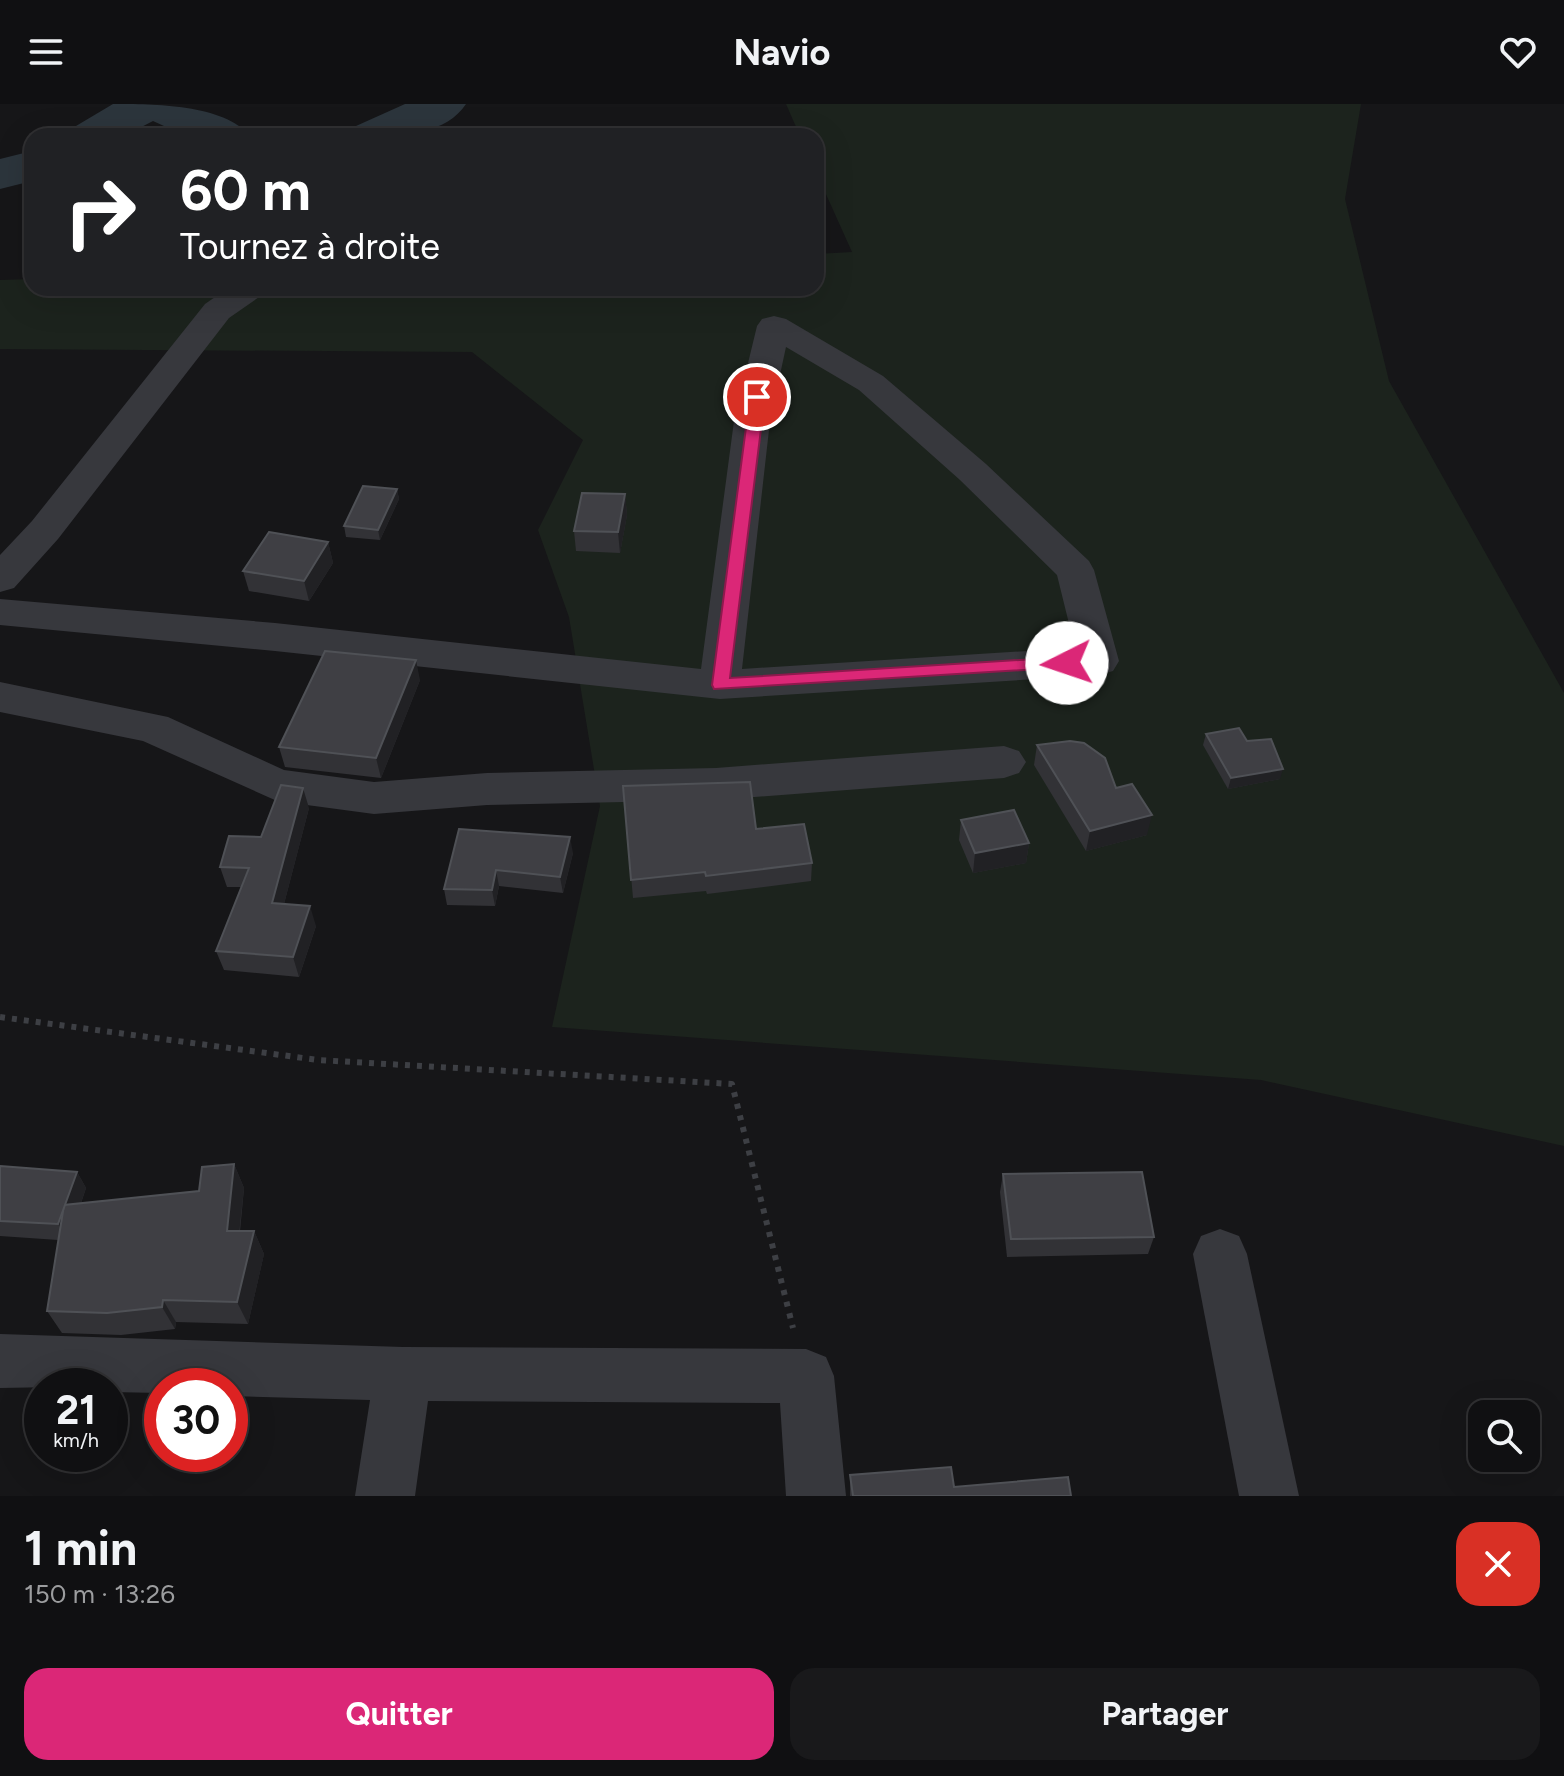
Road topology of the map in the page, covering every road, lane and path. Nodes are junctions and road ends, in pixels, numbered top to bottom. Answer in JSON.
{"nodes":[{"id":1,"x":239,"y":296,"type":"edge"},
{"id":2,"x":0,"y":579,"type":"edge"},
{"id":3,"x":0,"y":612,"type":"edge"},
{"id":4,"x":720,"y":685,"type":"junction"},
{"id":5,"x":0,"y":697,"type":"edge"},
{"id":6,"x":1004,"y":762,"type":"dead end"},
{"id":7,"x":0,"y":1017,"type":"edge"},
{"id":8,"x":1220,"y":1254,"type":"dead end"},
{"id":9,"x":0,"y":1361,"type":"edge"},
{"id":10,"x":403,"y":1374,"type":"junction"},
{"id":11,"x":806,"y":1376,"type":"junction"},
{"id":12,"x":385,"y":1496,"type":"edge"},
{"id":13,"x":816,"y":1496,"type":"edge"},
{"id":14,"x":1269,"y":1496,"type":"edge"}],
"edges":[{"from":1,"to":2,"type":"street"},
{"from":3,"to":4,"type":"street"},
{"from":4,"to":4,"type":"street"},
{"from":5,"to":6,"type":"street"},
{"from":7,"to":11,"type":"path"},
{"from":8,"to":14,"type":"street"},
{"from":9,"to":10,"type":"street"},
{"from":10,"to":11,"type":"street"},
{"from":10,"to":12,"type":"street"},
{"from":11,"to":13,"type":"street"}]}
